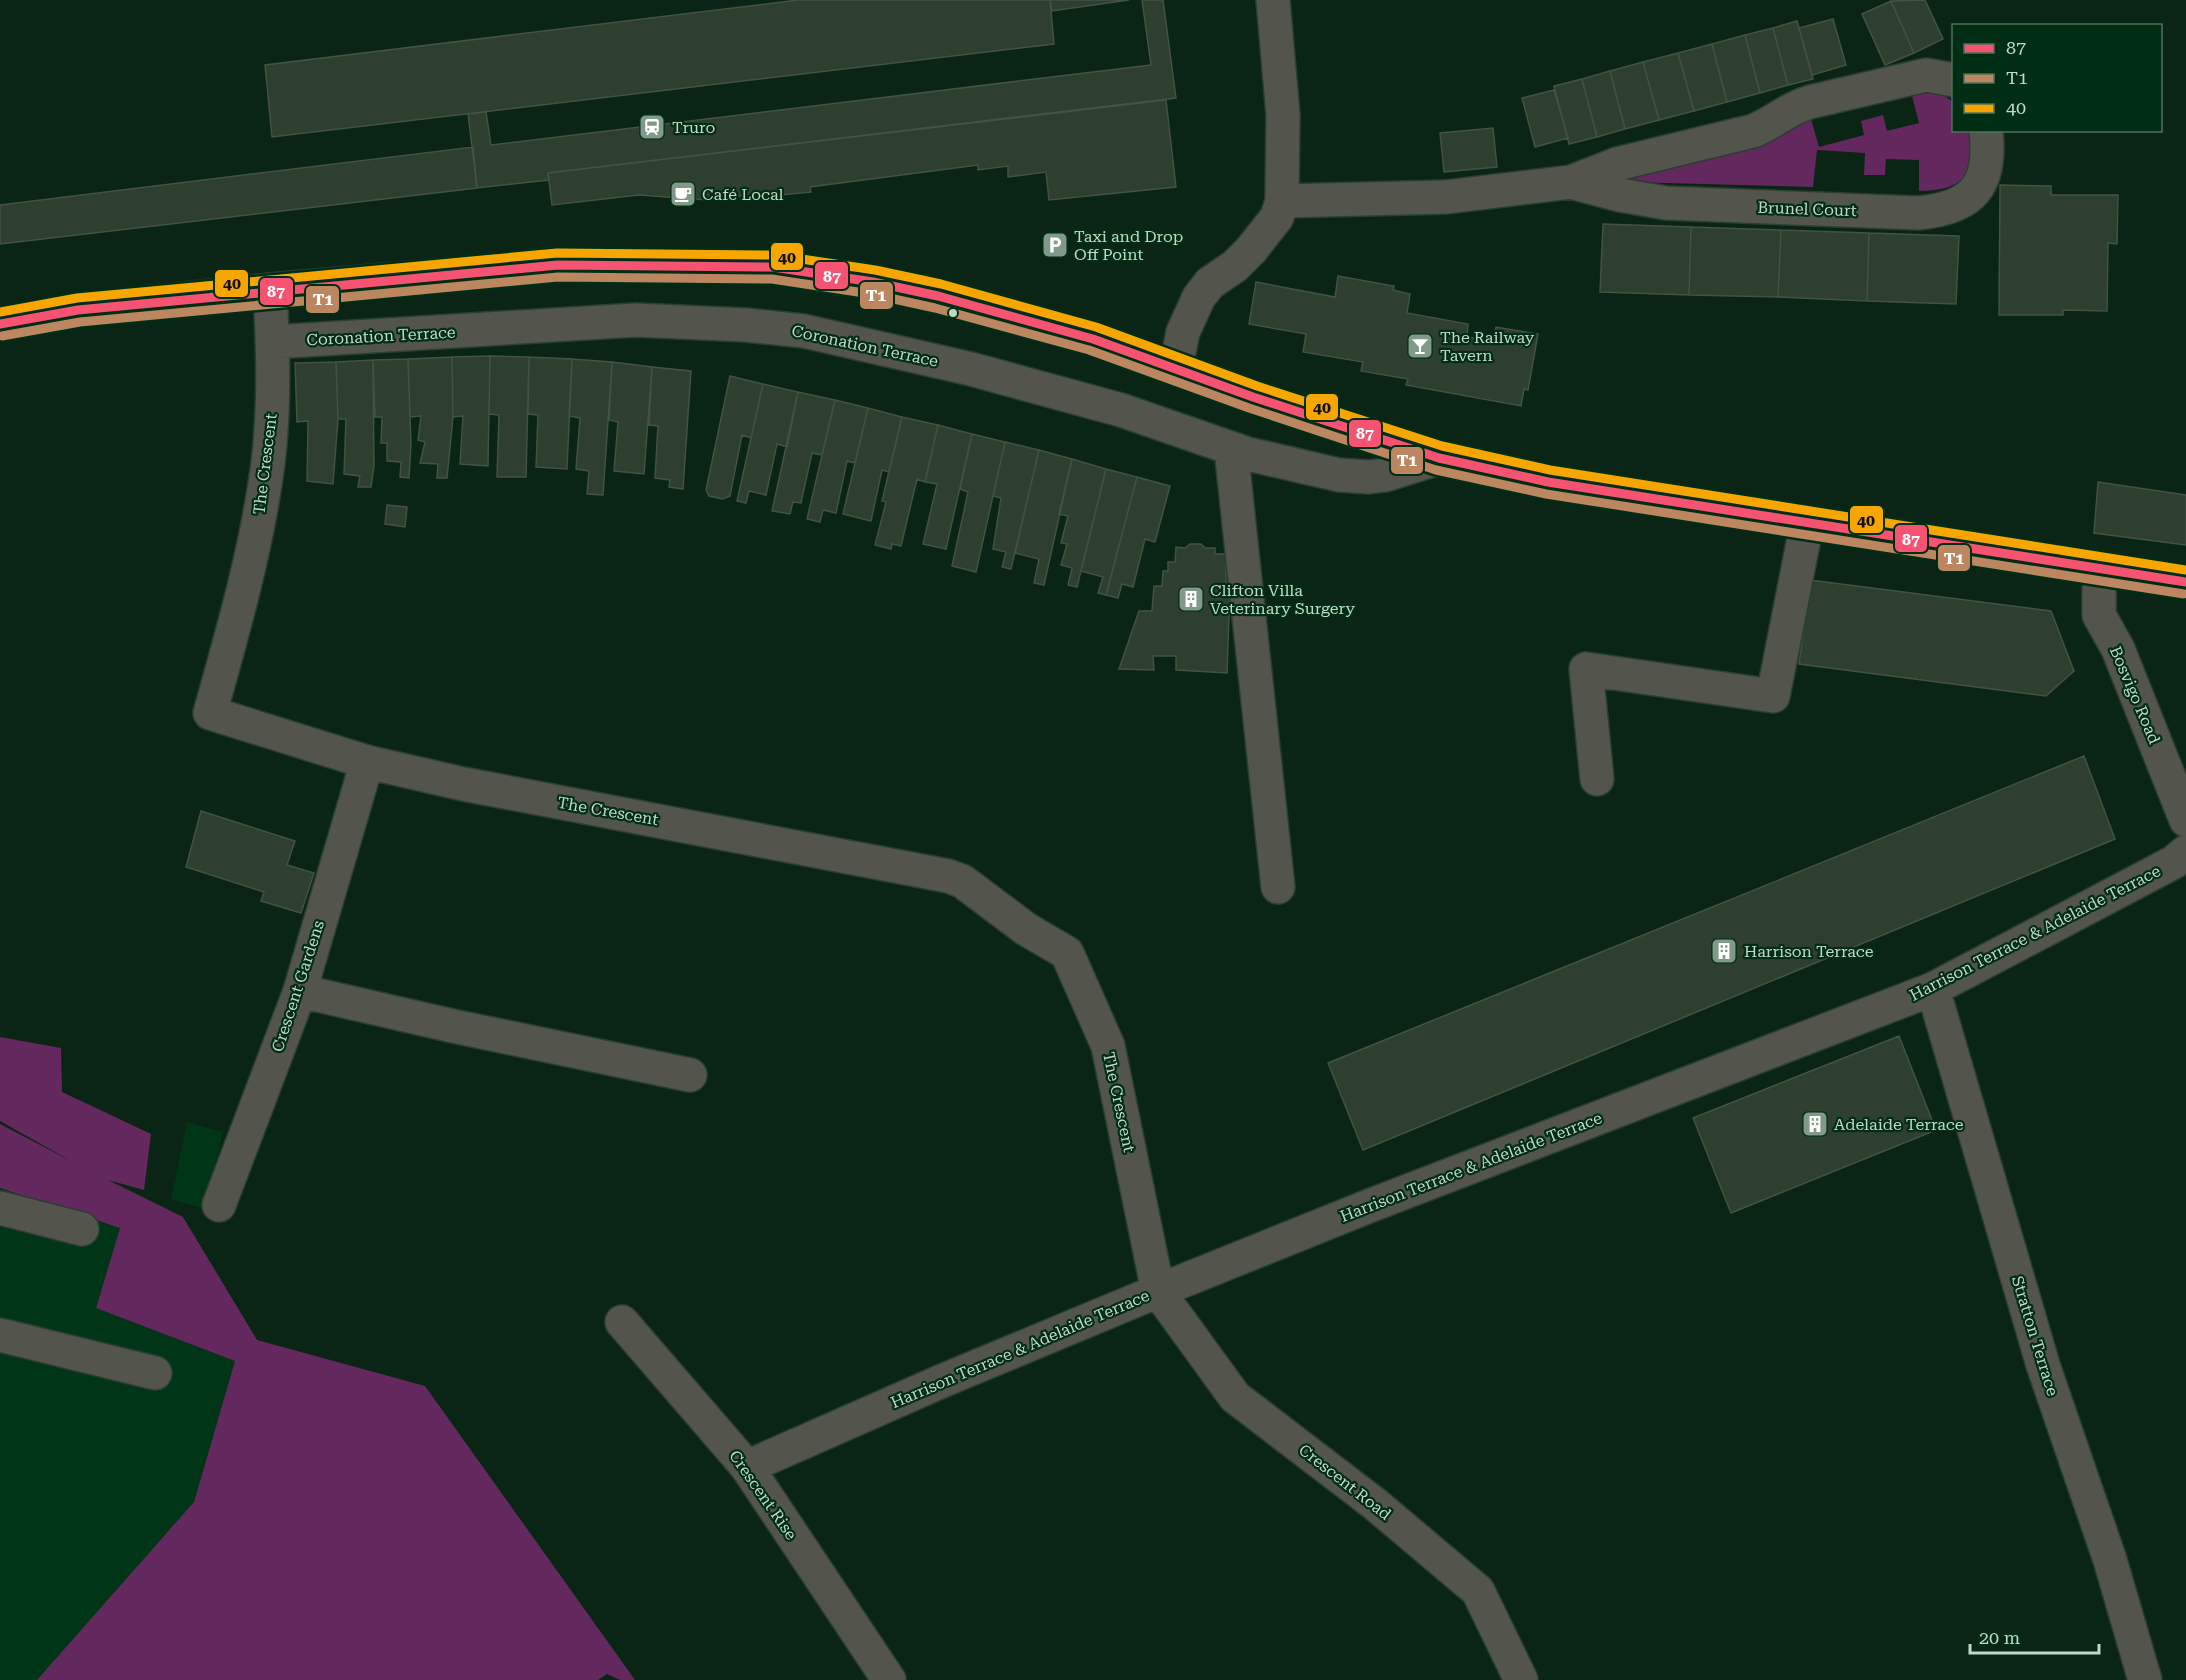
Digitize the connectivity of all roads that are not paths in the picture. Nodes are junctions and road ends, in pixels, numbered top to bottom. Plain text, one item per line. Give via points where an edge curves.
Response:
1 (1273, 0) edge
2 (1952, 80) edge
3 (1986, 132) edge
4 (1571, 182) junction
5 (1282, 201) junction
6 (270, 290) junction
7 (0, 324) edge
8 (272, 342) junction
9 (1176, 367) junction
10 (1231, 449) junction
11 (1439, 458) junction
12 (1807, 523) junction
13 (2103, 569) junction
14 (2186, 582) edge
15 (367, 762) junction
16 (1598, 778) dead end
17 (2186, 820) edge
18 (2186, 852) edge
19 (1278, 887) dead end
20 (1933, 989) junction
21 (300, 991) junction
22 (690, 1075) dead end
23 (219, 1205) dead end
24 (0, 1208) edge
25 (82, 1229) dead end
26 (1158, 1291) junction
27 (622, 1322) dead end
28 (0, 1335) edge
29 (155, 1373) dead end
30 (747, 1467) junction
31 (889, 1680) edge
32 (1521, 1680) edge
33 (2145, 1680) edge

1 - 5 street via 1283,115
2 - 4 street, Brunel Court via 1926,75 1810,102 1793,107 1753,131 1617,164
3 - 4 street, Brunel Court via 1987,158 1979,187 1958,206 1943,211 1666,203
4 - 5 street, Brunel Court via 1446,197
5 - 9 street via 1277,217 1251,250 1210,283 1199,297 1183,332
6 - 7 street via 78,310
6 - 8 street, The Crescent
6 - 9 street via 558,265 773,267 938,296 1093,339
8 - 10 street, Coronation Terrace via 636,320 746,324 804,331 1068,395
8 - 15 street, The Crescent via 273,401 265,484 210,713
9 - 11 street via 1253,397
10 - 11 street, Coronation Terrace via 1339,475 1369,477
10 - 19 street
11 - 12 street via 1548,482
12 - 13 street
12 - 16 street via 1773,696 1586,669
13 - 14 street
13 - 17 street, Bosvigo Road via 2098,596 2100,615 2118,649
15 - 21 street, Crescent Gardens
15 - 26 street, The Crescent via 962,881 1026,929 1067,953 1108,1046
18 - 20 street, Harrison Terrace & Adelaide Terrace via 2174,862
20 - 26 street, Harrison Terrace & Adelaide Terrace
20 - 33 street, Stratton Terrace via 2043,1365 2110,1560
21 - 22 street
21 - 23 street, Crescent Gardens
24 - 25 street
26 - 30 street, Harrison Terrace & Adelaide Terrace
26 - 32 street, Crescent Road via 1235,1397 1375,1504 1478,1591
27 - 30 street, Crescent Rise
28 - 29 street
30 - 31 street, Crescent Rise

